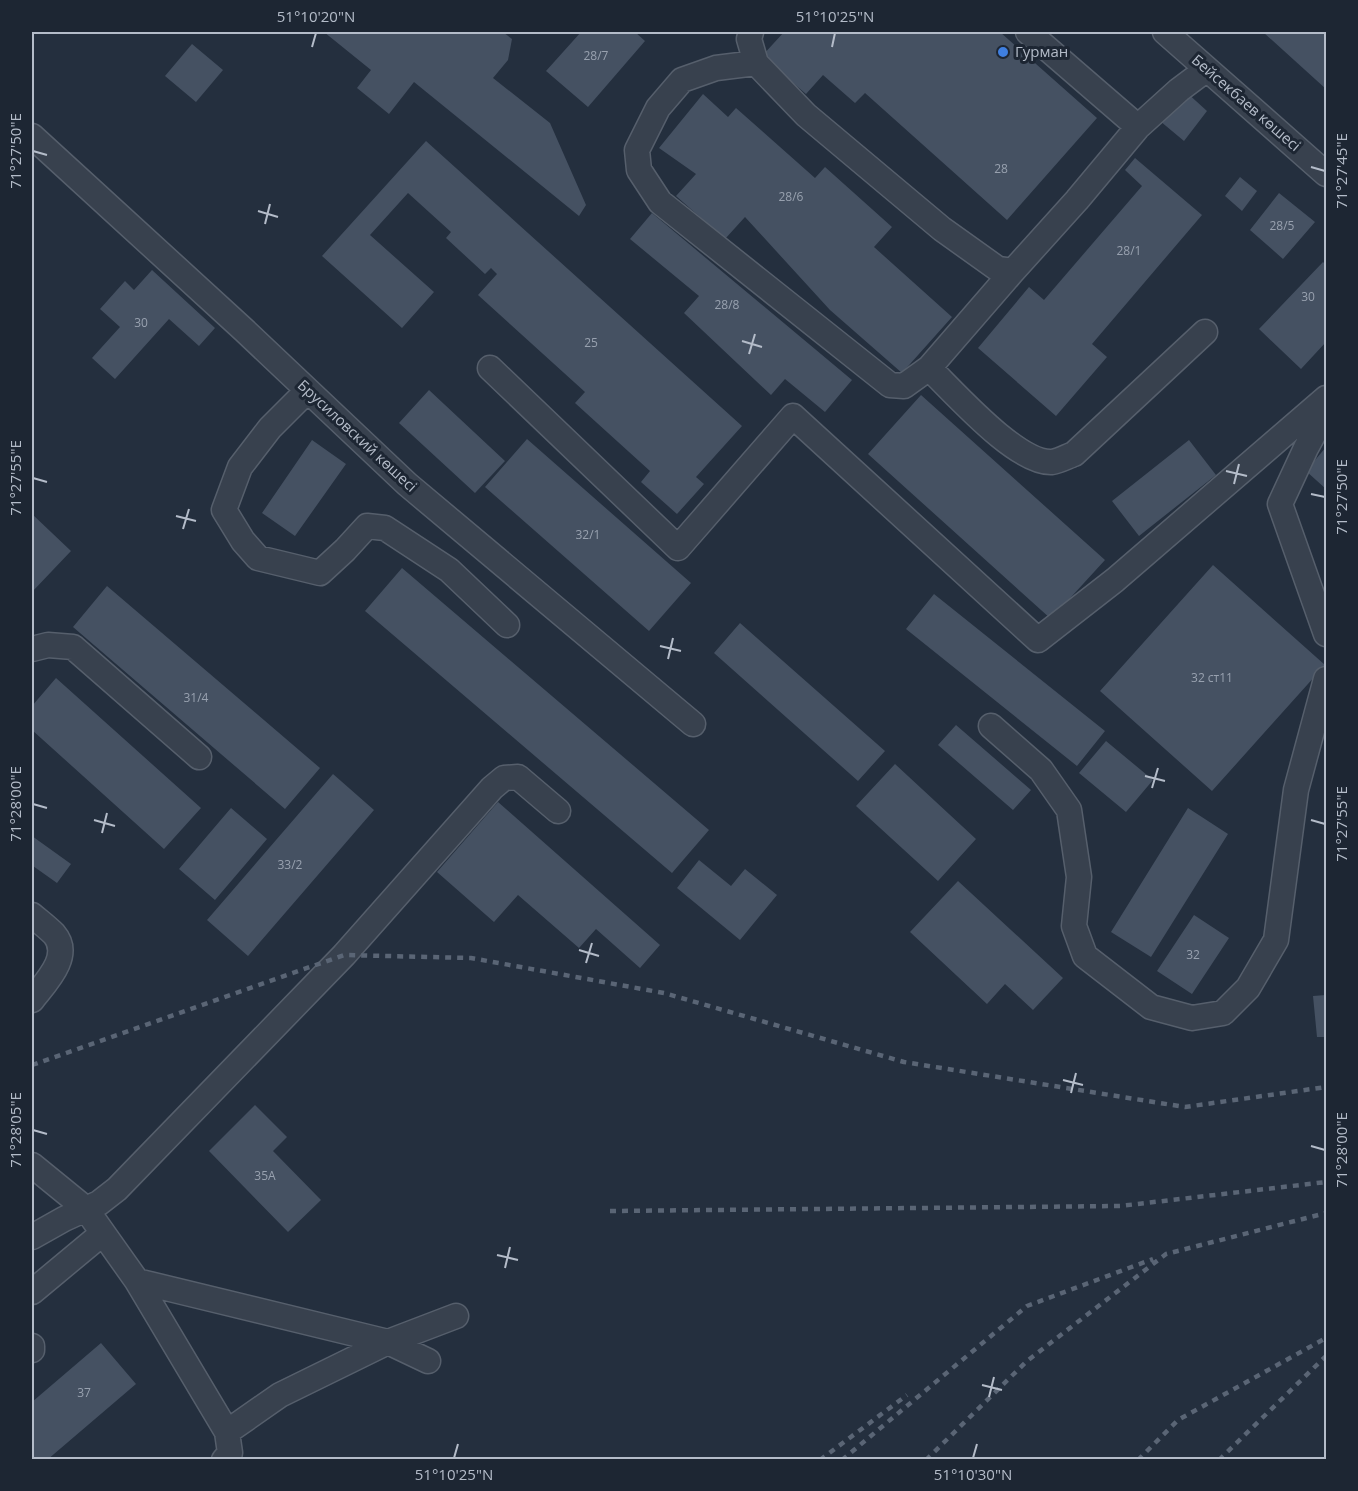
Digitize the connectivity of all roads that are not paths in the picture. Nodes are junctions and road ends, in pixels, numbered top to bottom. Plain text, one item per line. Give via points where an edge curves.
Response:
1 (751, 32) edge
2 (1028, 32) edge
3 (1165, 32) edge
4 (756, 63) junction
5 (1207, 69) junction
6 (1138, 127) junction
7 (32, 136) edge
8 (1326, 174) edge
9 (1013, 271) junction
10 (1204, 332) dead end
11 (489, 368) dead end
12 (929, 368) junction
13 (307, 391) junction
14 (1326, 398) edge
15 (1326, 411) edge
16 (507, 625) dead end
17 (1326, 634) edge
18 (32, 649) edge
19 (1326, 679) edge
20 (693, 724) dead end
21 (991, 726) dead end
22 (199, 757) dead end
23 (558, 811) dead end
24 (32, 915) edge
25 (32, 1000) edge
26 (32, 1165) edge
27 (86, 1209) junction
28 (103, 1233) junction
29 (32, 1237) edge
30 (137, 1281) junction
31 (32, 1292) edge
32 (456, 1316) dead end
33 (388, 1342) junction
34 (428, 1361) dead end
35 (231, 1451) edge

1 - 4 street via 749,39
2 - 6 street
3 - 5 street, Бейсекбаев көшесі
4 - 9 street via 806,115 942,229 998,269
4 - 12 street via 716,68 682,80 658,108 637,150 639,170 660,202 890,385 904,386
5 - 6 street
5 - 8 street, Бейсекбаев көшесі
6 - 9 street
7 - 13 street, Брусиловский көшесі
9 - 12 street
10 - 12 street via 1074,453 1054,462 1033,459 1011,446
11 - 14 street via 678,548 793,416 1038,640 1115,580
13 - 16 street via 240,467 224,510 243,541 258,558 320,573 367,526 385,528 448,570
13 - 20 street, Брусиловский көшесі via 407,484
15 - 17 street via 1280,504
18 - 22 street via 48,645 73,647
19 - 21 street via 1296,790 1276,940 1248,988 1223,1013 1192,1018 1151,1007 1085,956 1074,926 1079,877 1069,810 1041,770
23 - 27 street via 518,777 504,778 492,788 273,1030 117,1189
24 - 25 street via 55,935 61,950 54,973
26 - 27 street
27 - 28 street
27 - 29 street
28 - 30 street
28 - 31 street
30 - 33 street
30 - 35 street
32 - 33 street
33 - 34 street
33 - 35 street via 280,1395

